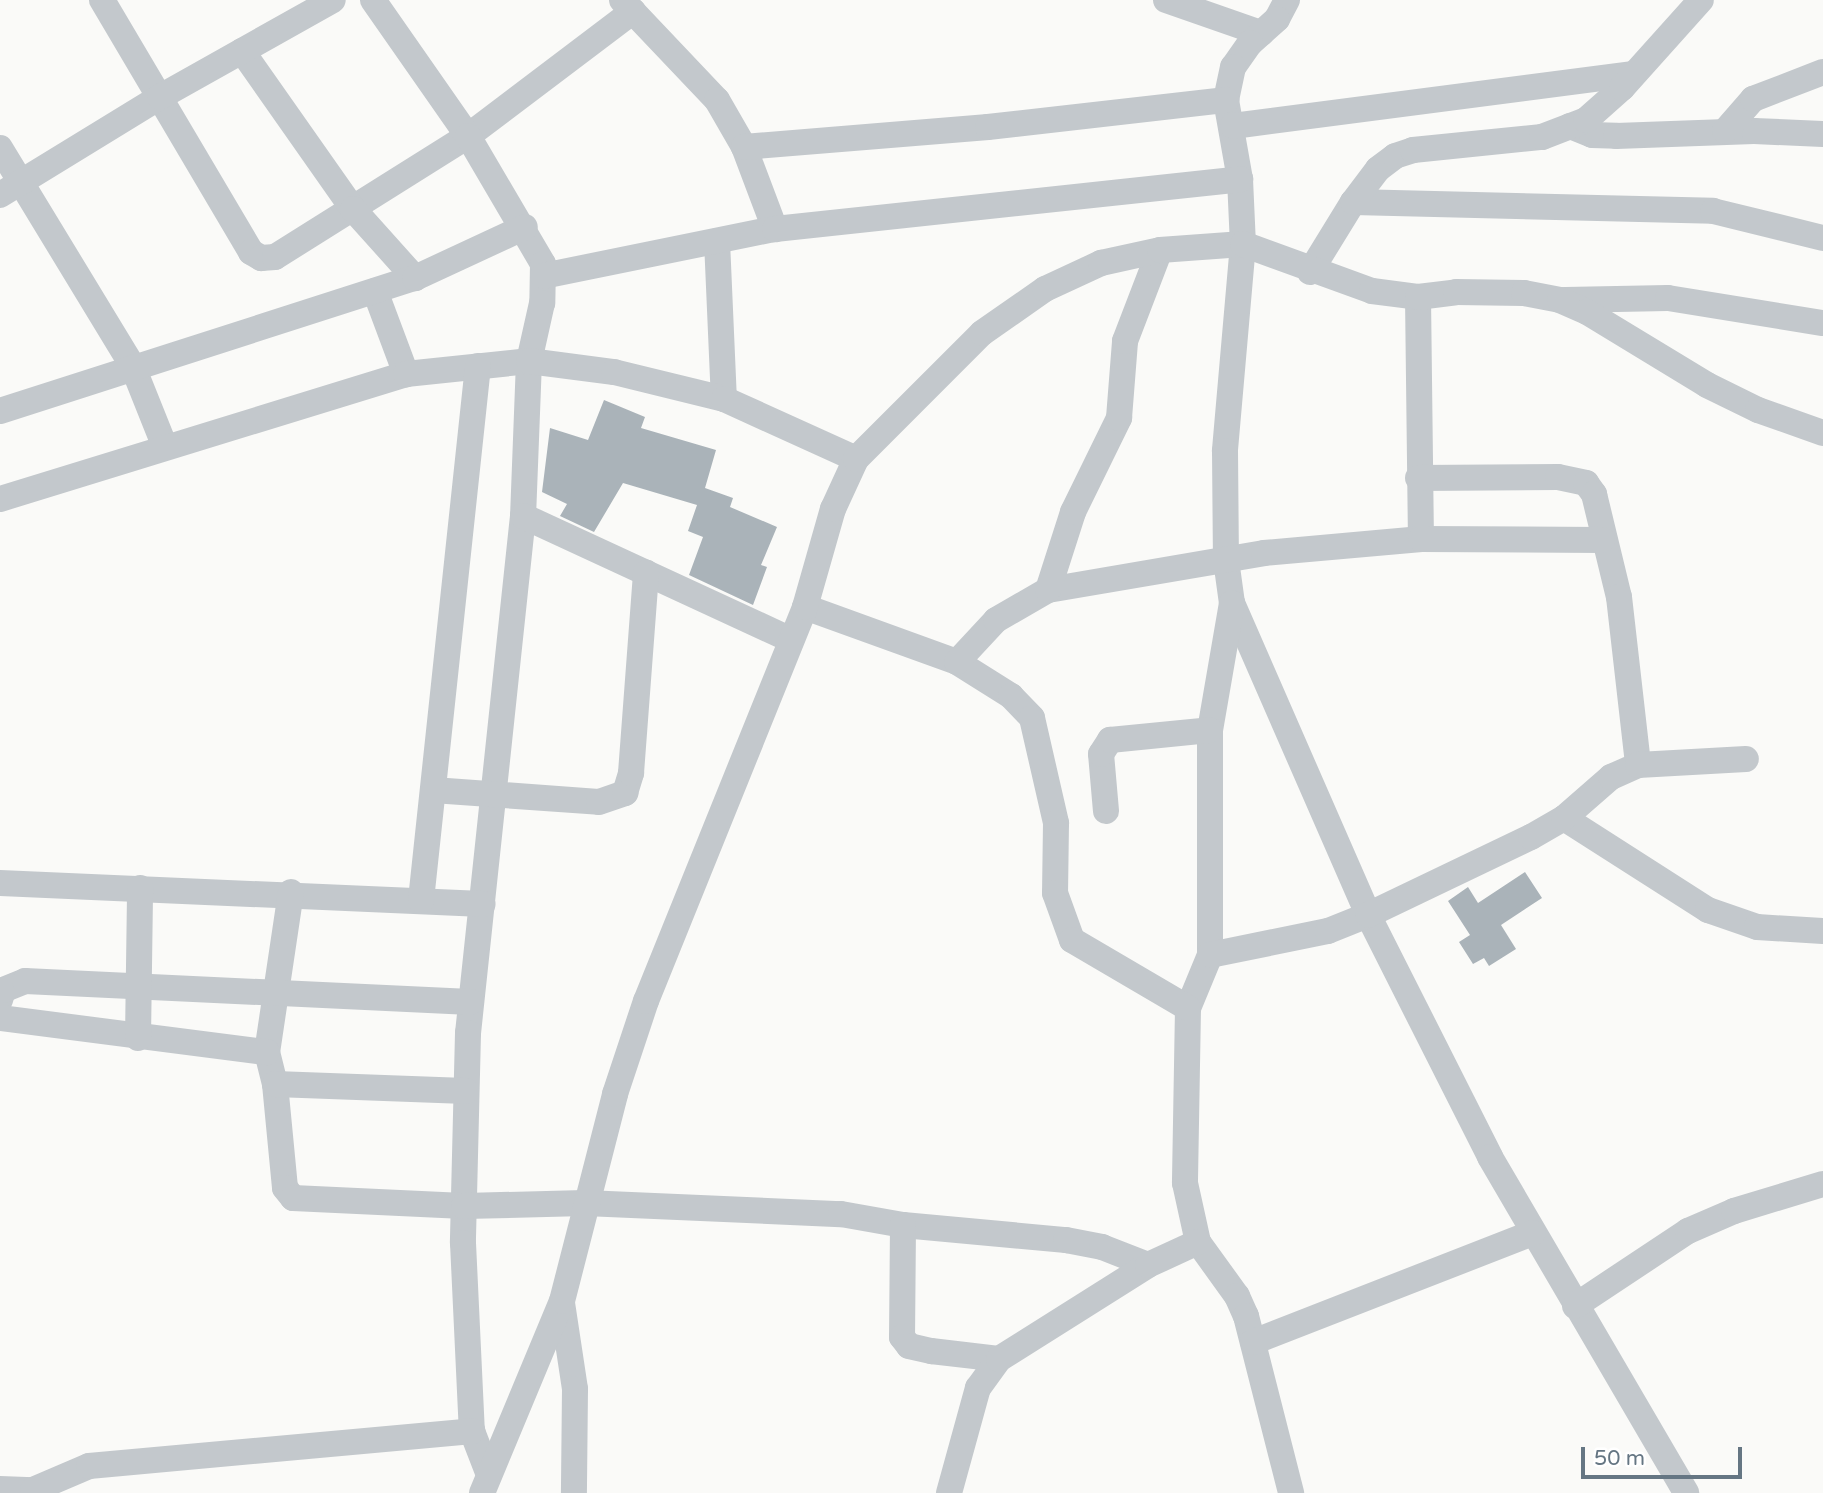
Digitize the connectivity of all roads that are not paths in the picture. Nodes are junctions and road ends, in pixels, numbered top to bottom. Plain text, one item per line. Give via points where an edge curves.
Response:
1 (102, 0) edge
2 (333, 0) edge
3 (373, 0) edge
4 (1166, 0) edge
5 (1287, 0) edge
6 (1701, 0) edge
7 (628, 6) edge
8 (1261, 33) junction
9 (242, 51) junction
10 (1823, 72) edge
11 (1634, 74) junction
12 (160, 97) junction
13 (1226, 100) junction
14 (1233, 126) junction
15 (1570, 126) junction
16 (1725, 131) junction
17 (1823, 134) edge
18 (468, 136) junction
19 (744, 146) junction
20 (0, 148) edge
21 (1240, 179) junction
22 (10, 189) edge
23 (1353, 202) junction
24 (353, 209) junction
25 (525, 227) junction
26 (775, 229) junction
27 (1823, 238) edge
28 (717, 240) junction
29 (1243, 244) junction
30 (1160, 250) junction
31 (1310, 272) junction
32 (543, 276) junction
33 (415, 278) junction
34 (375, 291) junction
35 (1418, 297) junction
36 (1560, 300) junction
37 (1823, 323) edge
38 (529, 361) junction
39 (478, 366) junction
40 (133, 367) junction
41 (406, 374) junction
42 (724, 399) junction
43 (0, 411) edge
44 (1823, 433) edge
45 (165, 447) junction
46 (856, 459) junction
47 (1418, 478) junction
48 (0, 499) edge
49 (523, 516) junction
50 (1421, 539) junction
51 (1602, 540) junction
52 (1226, 560) junction
53 (646, 573) junction
54 (1048, 590) junction
55 (1232, 603) junction
56 (805, 607) junction
57 (791, 640) junction
58 (957, 662) junction
59 (1210, 730) junction
60 (1746, 759) dead end
61 (1638, 765) junction
62 (433, 790) junction
63 (495, 794) junction
64 (1106, 811) dead end
65 (1564, 818) junction
66 (0, 883) edge
67 (139, 887) junction
68 (291, 892) junction
69 (422, 900) junction
70 (483, 904) junction
71 (1368, 915) junction
72 (1823, 931) edge
73 (1210, 954) junction
74 (140, 986) junction
75 (277, 993) junction
76 (0, 1000) edge
77 (471, 1002) junction
78 (1188, 1008) junction
79 (0, 1018) edge
80 (138, 1038) junction
81 (267, 1052) junction
82 (275, 1084) junction
83 (466, 1091) junction
84 (1823, 1184) edge
85 (585, 1203) junction
86 (464, 1206) junction
87 (903, 1225) junction
88 (1533, 1233) junction
89 (1198, 1242) junction
90 (1148, 1265) junction
91 (562, 1301) junction
92 (1575, 1306) junction
93 (1254, 1342) junction
94 (999, 1359) junction
95 (472, 1432) junction
96 (485, 1484) edge
97 (0, 1489) edge
98 (575, 1493) edge
99 (949, 1493) edge
100 (1291, 1493) edge
101 (1686, 1493) edge

1 - 12 street
2 - 9 street
3 - 18 street
4 - 8 street
5 - 8 street via 1277,19
6 - 11 street
7 - 18 street
7 - 19 street via 717,100
8 - 13 street via 1233,66
9 - 12 street
9 - 24 street
10 - 16 street via 1753,99
11 - 14 street
11 - 15 street via 1586,120
12 - 22 street
12 - 24 street via 251,252 261,258 275,257
13 - 14 street
13 - 19 street via 988,127
14 - 21 street
15 - 16 street via 1592,135 1616,136
15 - 23 street via 1542,137 1413,150 1395,156 1378,169
16 - 17 street
18 - 24 street
18 - 25 street
19 - 26 street
20 - 22 street
21 - 26 street
21 - 29 street
22 - 40 street
23 - 27 street via 1713,211
23 - 31 street
24 - 33 street
25 - 32 street via 543,264
25 - 33 street
26 - 28 street
28 - 32 street
28 - 42 street
29 - 30 street
29 - 31 street
29 - 52 street via 1225,452
30 - 46 street via 1101,263 1018,305 982,333
30 - 54 street via 1125,341 1119,418 1073,512
31 - 35 street via 1372,291
32 - 38 street
33 - 34 street
34 - 40 street
34 - 41 street
35 - 36 street via 1469,292
35 - 47 street
36 - 37 street via 1668,298
36 - 44 street via 1707,385 1758,410
38 - 39 street
38 - 42 street via 614,372
38 - 49 street
39 - 41 street
39 - 62 street
40 - 43 street
40 - 45 street
41 - 45 street
42 - 46 street
45 - 48 street
46 - 56 street via 833,509
47 - 50 street
47 - 51 street via 1574,478 1586,483 1594,494
49 - 53 street
49 - 63 street
50 - 51 street
50 - 52 street
51 - 61 street via 1619,597
52 - 54 street
52 - 55 street
53 - 57 street
53 - 63 street via 631,773 625,793 600,802
54 - 58 street via 996,620
55 - 59 street
55 - 71 street
56 - 57 street
56 - 58 street
57 - 85 street via 646,1001
58 - 78 street via 1011,696 1032,718 1056,823 1055,893 1072,940
59 - 64 street via 1111,740 1101,754
59 - 73 street
60 - 61 street
61 - 65 street via 1611,777
62 - 63 street
62 - 69 street
63 - 70 street
65 - 71 street
65 - 72 street via 1708,910 1757,928
66 - 67 street
67 - 68 street
67 - 74 street
68 - 69 street
68 - 75 street
69 - 70 street
70 - 77 street
71 - 73 street via 1328,931
71 - 88 street
73 - 78 street
74 - 75 street
74 - 76 street via 25,981 3,990
74 - 80 street
75 - 77 street
75 - 81 street
77 - 83 street
78 - 89 street via 1185,1183
79 - 80 street
80 - 81 street
81 - 82 street
82 - 83 street
82 - 86 street via 285,1188 293,1198
83 - 86 street
84 - 92 street via 1734,1211 1688,1231
85 - 86 street
85 - 87 street via 841,1214
85 - 91 street
86 - 95 street
87 - 90 street via 1066,1240 1102,1247
87 - 94 street via 902,1337 909,1346 931,1351
88 - 92 street
88 - 93 street
89 - 90 street
89 - 93 street via 1237,1296
90 - 94 street
91 - 96 street
91 - 98 street via 575,1388
92 - 101 street
93 - 100 street
94 - 99 street via 978,1388
95 - 96 street
95 - 97 street via 89,1465 33,1490

